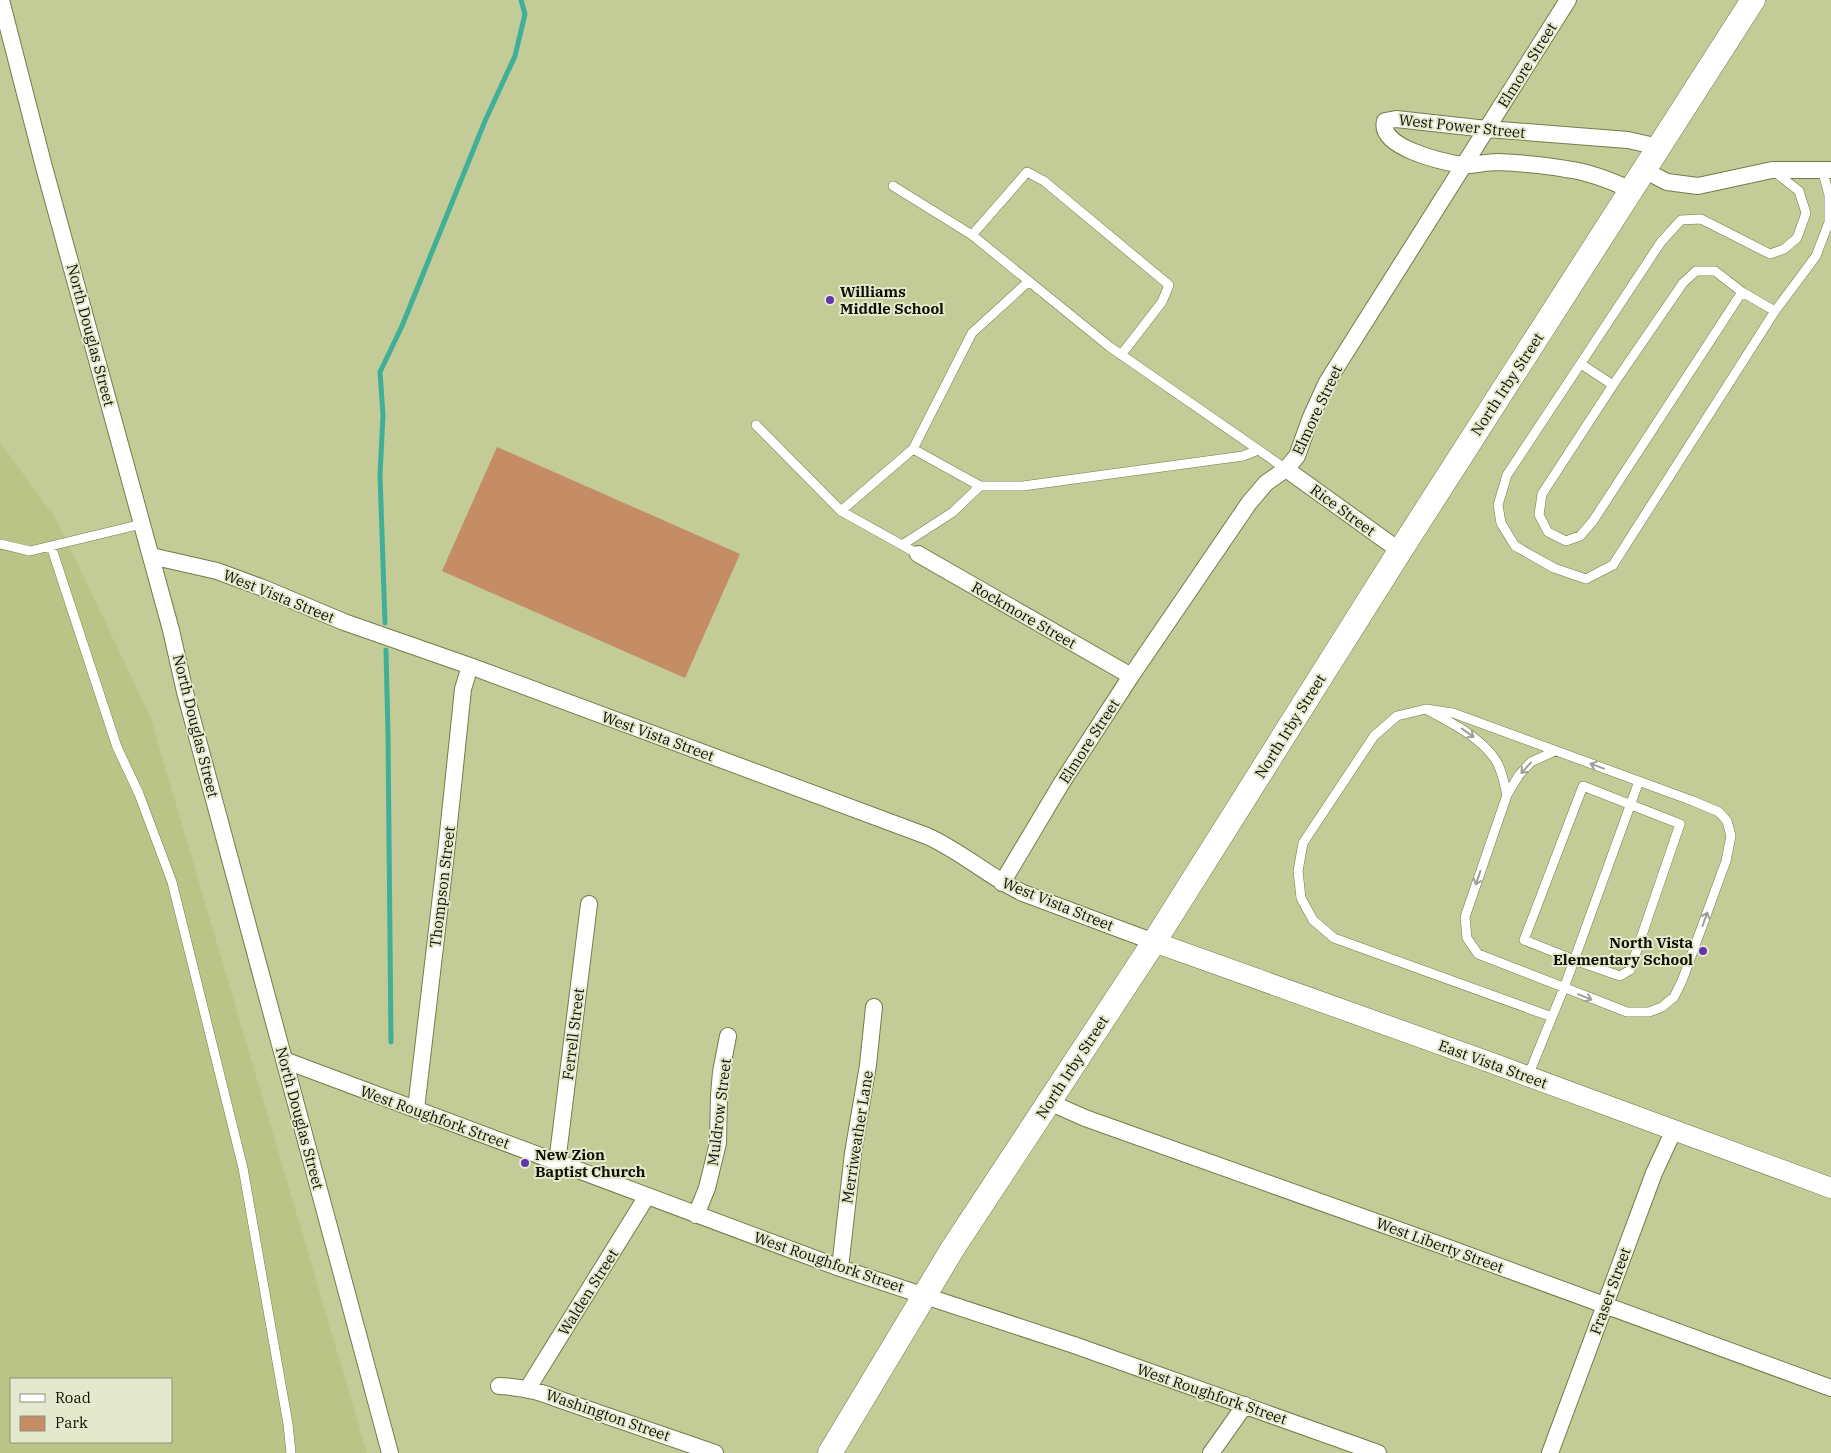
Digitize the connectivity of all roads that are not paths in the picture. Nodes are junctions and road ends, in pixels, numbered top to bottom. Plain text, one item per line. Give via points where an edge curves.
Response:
1 (1, 0) edge
2 (1568, 0) edge
3 (1753, 0) edge
4 (1487, 129) junction
5 (1659, 147) junction
6 (1464, 165) junction
7 (1826, 169) edge
8 (1644, 170) junction
9 (1772, 170) junction
10 (893, 186) dead end
11 (1631, 190) junction
12 (972, 235) junction
13 (1029, 281) junction
14 (1742, 292) junction
15 (1775, 311) junction
16 (1121, 355) junction
17 (1581, 364) junction
18 (1613, 385) junction
19 (756, 425) dead end
20 (913, 449) junction
21 (1258, 450) junction
22 (1286, 469) junction
23 (980, 486) junction
24 (841, 511) junction
25 (142, 524) junction
26 (0, 544) edge
27 (902, 545) junction
28 (51, 546) junction
29 (1400, 551) junction
30 (918, 554) joint
31 (151, 556) junction
32 (470, 666) junction
33 (1131, 676) junction
34 (1426, 710) junction
35 (1555, 750) junction
36 (1639, 781) junction
37 (1507, 795) junction
38 (1631, 804) junction
39 (1002, 883) junction
40 (589, 904) dead end
41 (1154, 942) junction
42 (1574, 960) junction
43 (1564, 988) junction
44 (874, 1007) dead end
45 (1552, 1017) junction
46 (728, 1036) dead end
47 (284, 1060) junction
48 (1528, 1077) junction
49 (1049, 1102) junction
50 (416, 1109) junction
51 (1674, 1130) junction
52 (557, 1163) junction
53 (1831, 1188) edge
54 (647, 1196) junction
55 (696, 1215) junction
56 (840, 1268) junction
57 (924, 1295) junction
58 (1604, 1305) junction
59 (499, 1386) dead end
60 (528, 1388) junction
61 (1831, 1388) edge
62 (1245, 1405) junction
63 (291, 1453) edge
64 (390, 1453) edge
65 (715, 1453) edge
66 (830, 1453) edge
67 (1211, 1453) edge
68 (1378, 1453) edge
69 (1550, 1453) edge

1 - 25 street, North Douglas Street
2 - 4 street, Elmore Street
3 - 5 main road, North Irby Street
4 - 5 street, West Power Street via 1628,140
4 - 6 street, Elmore Street
4 - 6 street, West Power Street via 1396,118 1385,121 1386,131 1396,143 1408,150
5 - 8 main road, North Irby Street
6 - 11 street, West Power Street via 1495,162 1566,169 1610,180
6 - 22 street, Elmore Street via 1327,382 1297,456
7 - 9 street
7 - 15 lane via 1829,222 1816,256
8 - 9 street via 1667,182 1698,186
8 - 11 main road, North Irby Street
9 - 17 lane via 1799,191 1806,213 1797,238 1784,249 1770,254 1701,219 1681,220 1661,242
10 - 12 lane
11 - 29 main road, North Irby Street
12 - 13 lane
12 - 16 lane via 1027,172 1044,181 1170,286 1162,302
13 - 16 lane
13 - 20 lane via 972,333
14 - 15 lane
14 - 18 lane via 1715,271 1696,270 1683,283
14 - 18 lane via 1593,521 1580,536 1566,541 1548,532 1539,515 1542,494
15 - 17 lane via 1613,565 1586,579 1554,568 1515,546 1501,523 1498,505 1507,475
16 - 21 lane
17 - 18 lane
19 - 24 lane
20 - 23 lane
20 - 24 lane
21 - 22 lane
21 - 23 lane via 1243,456 1024,486
22 - 29 street, Rice Street
22 - 33 street, Elmore Street via 1258,492
23 - 27 lane via 953,512
24 - 27 lane
25 - 28 lane
25 - 31 street, North Douglas Street
26 - 28 lane via 30,551
27 - 30 lane
28 - 63 lane via 118,747 172,882 243,1168
29 - 41 main road, North Irby Street
30 - 33 street, Rockmore Street
31 - 32 street, West Vista Street via 217,571 344,622
31 - 47 street, North Douglas Street
32 - 39 street, West Vista Street via 927,836 961,854
32 - 50 street, Thompson Street via 463,689
33 - 39 street, Elmore Street
34 - 35 lane via 1453,713
34 -> 37 lane via 1460,727 1483,746 1495,759
34 - 45 lane via 1397,716 1374,736 1314,826 1303,843 1298,870 1301,898 1313,920 1334,938
36 -> 35 lane
35 -> 37 lane via 1531,762
36 - 38 lane
43 -> 36 lane via 1627,1012 1649,1012 1674,997 1726,862 1731,836 1727,821 1719,812
37 -> 43 lane via 1465,917 1467,938 1478,954
38 - 42 lane
38 - 42 lane via 1680,824 1630,970 1620,976
38 - 42 lane via 1583,786 1524,940
39 - 41 street, West Vista Street
40 - 52 street, Ferrell Street
41 - 48 street, East Vista Street
41 - 49 main road, North Irby Street
42 - 43 lane
43 - 45 lane
44 - 56 street, Merriweather Lane via 868,1065 852,1153
45 - 48 lane
46 - 55 street, Muldrow Street via 719,1095 718,1143 707,1188
47 - 50 street, West Roughfork Street
47 - 64 street, North Douglas Street
48 - 51 street, East Vista Street
49 - 57 main road, North Irby Street
49 - 58 street, West Liberty Street
50 - 52 street, West Roughfork Street
51 - 53 street, East Vista Street
51 - 58 street, Fraser Street via 1654,1172
52 - 54 street, West Roughfork Street
54 - 55 street, West Roughfork Street
54 - 60 street, Walden Street
55 - 56 street, West Roughfork Street
56 - 57 street, West Roughfork Street
57 - 62 street, West Roughfork Street
57 - 66 main road, North Irby Street
58 - 61 street, West Liberty Street
58 - 69 street, Fraser Street
59 - 60 street, Washington Street
60 - 65 street, Washington Street
62 - 67 street
62 - 68 street, West Roughfork Street

